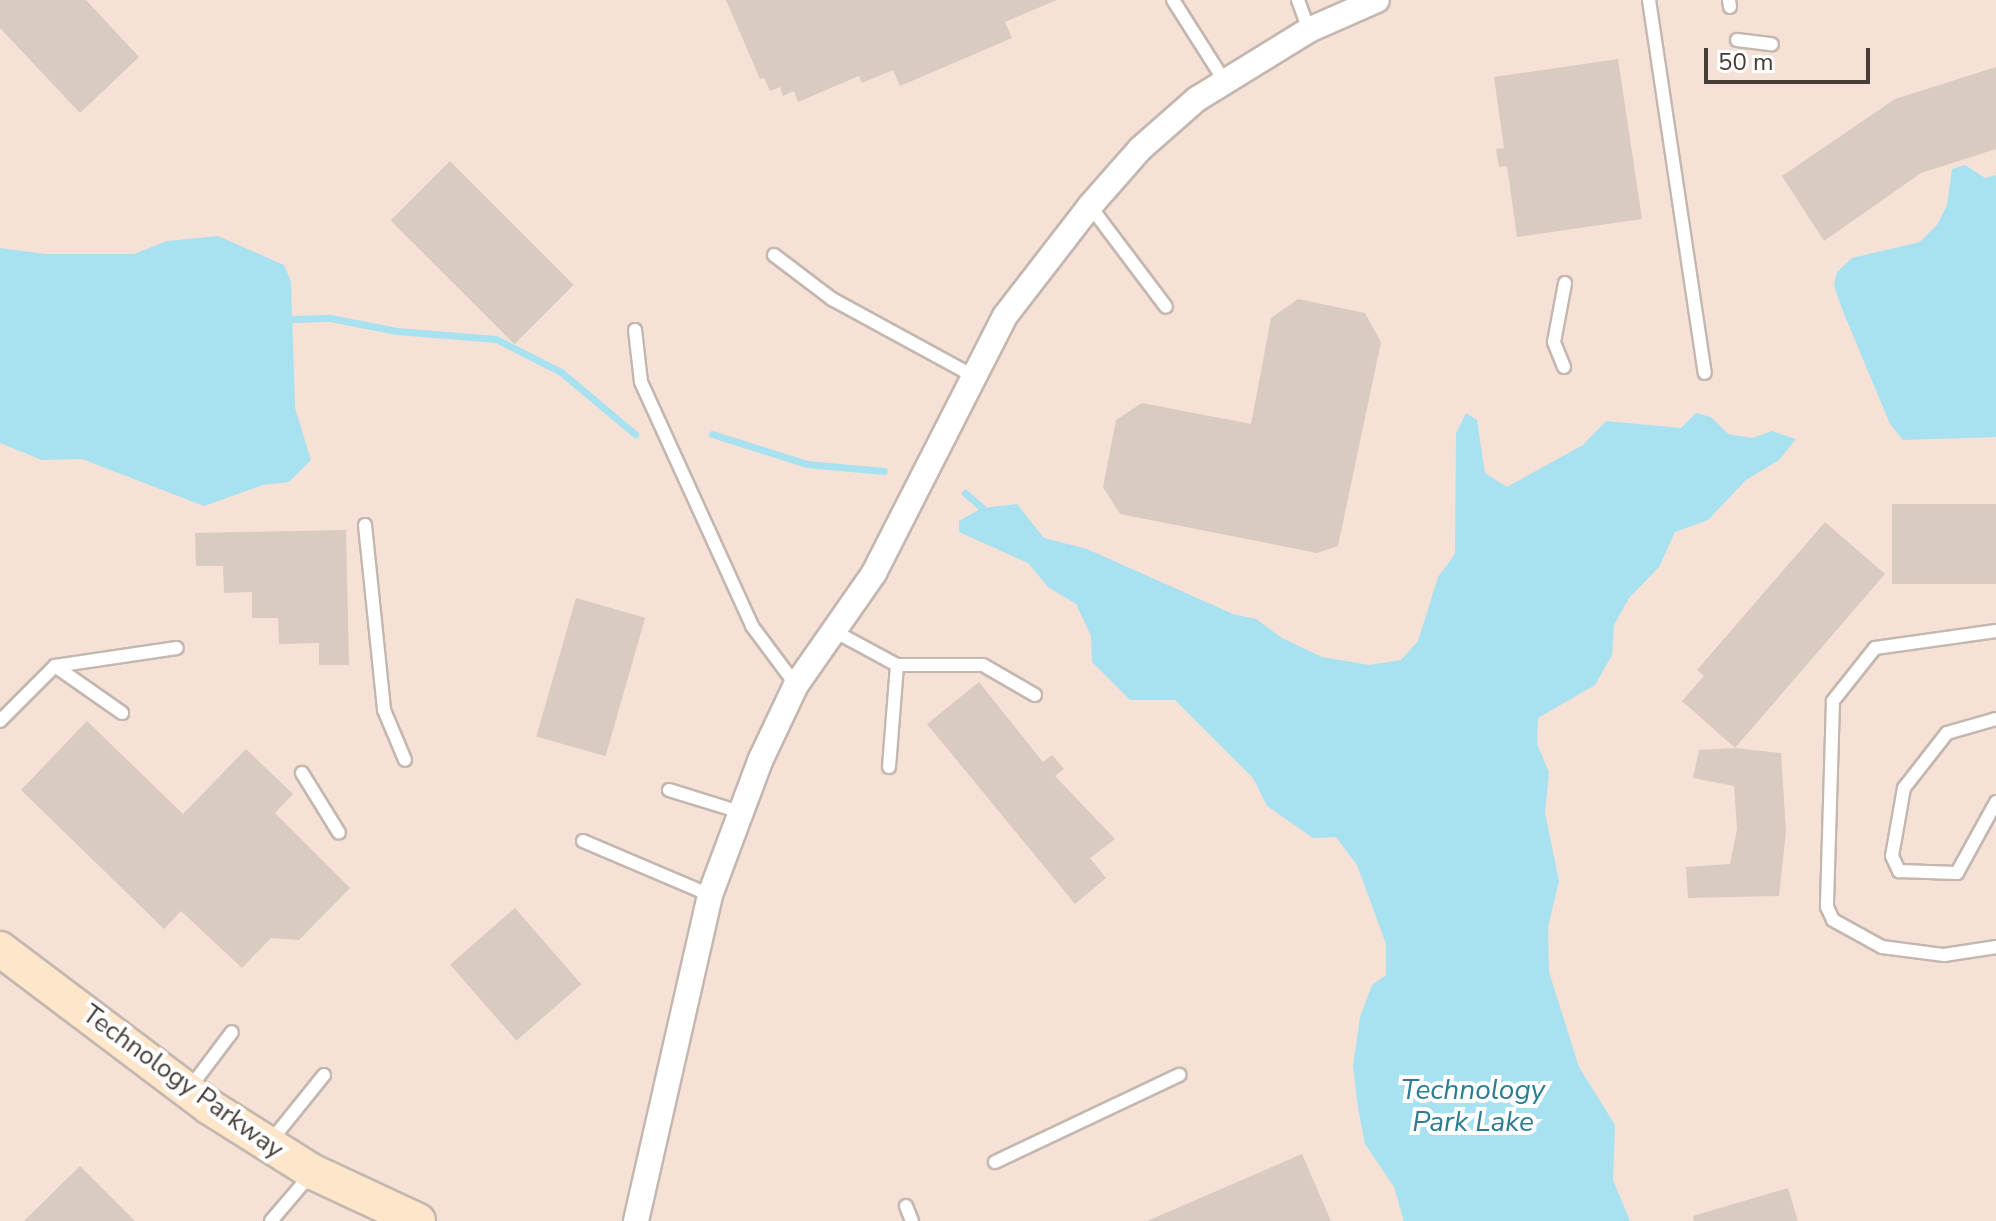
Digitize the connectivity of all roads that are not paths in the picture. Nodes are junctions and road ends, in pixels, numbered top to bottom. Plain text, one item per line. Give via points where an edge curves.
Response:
1 (1173, 0) edge
2 (1298, 0) edge
3 (1377, 0) edge
4 (1649, 0) edge
5 (1309, 30) junction
6 (1737, 40) dead end
7 (1772, 44) dead end
8 (1225, 82) junction
9 (1090, 206) junction
10 (774, 255) dead end
11 (1565, 283) dead end
12 (1166, 307) dead end
13 (635, 330) dead end
14 (1564, 367) dead end
15 (1705, 373) dead end
16 (977, 378) junction
17 (365, 525) dead end
18 (834, 631) junction
19 (1996, 631) edge
20 (177, 648) dead end
21 (897, 665) junction
22 (55, 666) junction
23 (796, 685) junction
24 (1035, 695) dead end
25 (122, 713) dead end
26 (1996, 719) edge
27 (0, 721) edge
28 (405, 760) dead end
29 (889, 767) dead end
30 (302, 773) dead end
31 (669, 790) dead end
32 (1996, 802) edge
33 (740, 812) junction
34 (339, 833) dead end
35 (583, 841) dead end
36 (710, 895) junction
37 (1996, 947) edge
38 (0, 949) edge
39 (232, 1032) dead end
40 (324, 1075) dead end
41 (1179, 1075) dead end
42 (187, 1091) junction
43 (268, 1145) junction
44 (995, 1162) dead end
45 (313, 1172) junction
46 (906, 1206) dead end
47 (271, 1221) edge
48 (418, 1221) edge
49 (636, 1221) edge
50 (912, 1221) edge

1 - 8 lane
2 - 5 lane
3 - 5 street
4 - 15 lane
5 - 8 street
6 - 7 lane
8 - 9 street via 1140,149
9 - 12 lane
9 - 16 street via 1005,316
10 - 16 lane via 832,299
11 - 14 lane via 1554,342
13 - 23 lane via 641,382 732,583 752,626
16 - 18 street via 874,573
17 - 28 lane via 384,710
18 - 21 lane
18 - 23 street
19 - 37 lane via 1875,648 1833,701 1827,907 1833,920 1882,947 1944,955
20 - 22 lane
21 - 24 lane via 983,665
21 - 29 lane
22 - 25 lane
22 - 27 lane
23 - 33 street
26 - 32 lane via 1947,733 1904,788 1892,856 1899,871 1957,873
30 - 34 lane
31 - 33 lane
33 - 36 street
35 - 36 lane
36 - 49 street
38 - 42 street, Technology Parkway
39 - 42 lane
40 - 43 lane
41 - 44 lane
42 - 43 street, Technology Parkway
43 - 45 street, Technology Parkway
45 - 47 lane
45 - 48 street, Technology Parkway
46 - 50 lane

